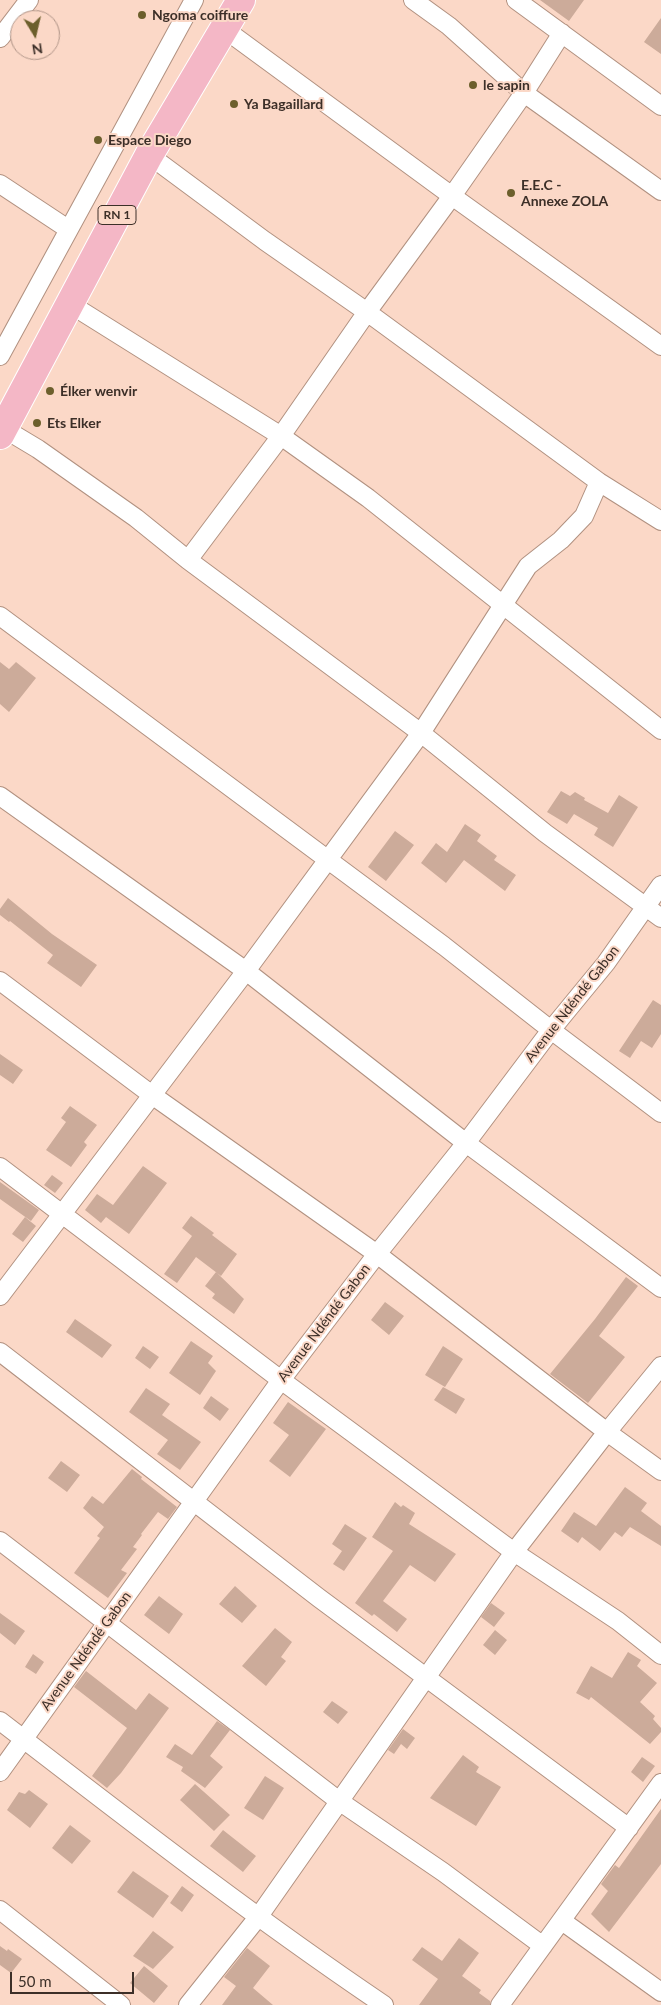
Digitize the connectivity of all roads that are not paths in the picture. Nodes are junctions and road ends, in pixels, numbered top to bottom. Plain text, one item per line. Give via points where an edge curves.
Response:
1 (29, 0) edge
2 (194, 0) edge
3 (241, 0) edge
4 (413, 0) edge
5 (519, 1) edge
6 (223, 28) junction
7 (562, 34) junction
8 (0, 38) edge
9 (524, 93) junction
10 (661, 106) edge
11 (149, 155) junction
12 (0, 184) edge
13 (661, 191) edge
14 (452, 196) junction
15 (68, 229) junction
16 (70, 304) junction
17 (367, 312) junction
18 (661, 346) edge
19 (0, 356) edge
20 (2, 431) edge
21 (281, 436) junction
22 (599, 482) junction
23 (661, 521) edge
24 (188, 560) junction
25 (504, 605) junction
26 (0, 616) edge
27 (661, 730) edge
28 (421, 733) junction
29 (0, 796) edge
30 (328, 860) junction
31 (661, 884) edge
32 (645, 907) junction
33 (661, 918) edge
34 (246, 971) junction
35 (0, 981) edge
36 (551, 1030) junction
37 (152, 1095) junction
38 (661, 1113) edge
39 (466, 1143) junction
40 (0, 1167) edge
41 (63, 1215) junction
42 (377, 1254) junction
43 (661, 1288) edge
44 (0, 1296) edge
45 (0, 1352) edge
46 (661, 1366) edge
47 (281, 1380) junction
48 (607, 1432) junction
49 (661, 1471) edge
50 (194, 1501) junction
51 (0, 1541) edge
52 (514, 1552) junction
53 (107, 1623) junction
54 (661, 1655) edge
55 (426, 1678) junction
56 (0, 1721) edge
57 (23, 1739) junction
58 (0, 1772) edge
59 (659, 1789) edge
60 (339, 1801) junction
61 (629, 1828) junction
62 (0, 1910) edge
63 (259, 1916) junction
64 (562, 1921) junction
65 (543, 1946) junction
66 (661, 1992) edge
67 (121, 2005) edge
68 (188, 2005) edge
69 (384, 2005) edge
70 (500, 2005) edge

1 - 8 street
2 - 15 street
3 - 6 highway, RN 1
4 - 9 street via 449,26
5 - 7 street
6 - 11 highway, RN 1
6 - 14 street
7 - 9 street
7 - 10 street
9 - 13 street
9 - 14 street
11 - 16 highway, RN 1
11 - 17 street via 264,241
12 - 15 street
14 - 17 street
14 - 18 street
15 - 19 street
16 - 20 highway, RN 1
16 - 21 street
17 - 21 street
17 - 22 street
20 - 24 street via 38,449 136,518
21 - 24 street
21 - 25 street via 368,498
22 - 23 street
22 - 25 street via 584,516 561,540 528,566
24 - 28 street
25 - 27 street
25 - 28 street
26 - 30 street
28 - 30 street
28 - 32 street via 545,833
29 - 34 street
30 - 34 street
30 - 36 street
31 - 32 street, Avenue Ndéndé Gabon
32 - 33 street
32 - 36 street, Avenue Ndéndé Gabon via 606,963
34 - 37 street
34 - 39 street
35 - 37 street
36 - 38 street
36 - 39 street, Avenue Ndéndé Gabon
37 - 41 street
37 - 42 street
39 - 42 street, Avenue Ndéndé Gabon
39 - 43 street
40 - 41 street
41 - 44 street
41 - 47 street
42 - 47 street, Avenue Ndéndé Gabon
42 - 48 street
45 - 50 street
46 - 48 street
47 - 50 street, Avenue Ndéndé Gabon
47 - 52 street
48 - 49 street
48 - 52 street
50 - 53 street, Avenue Ndéndé Gabon
50 - 55 street
51 - 53 street
52 - 54 street via 618,1621
52 - 55 street
53 - 57 street, Avenue Ndéndé Gabon
53 - 60 street
55 - 60 street
55 - 61 street
56 - 57 street
57 - 58 street, Avenue Ndéndé Gabon
57 - 63 street
59 - 61 street
60 - 63 street
60 - 65 street
61 - 64 street
62 - 67 street
63 - 68 street
63 - 69 street
64 - 65 street
64 - 66 street
65 - 70 street

